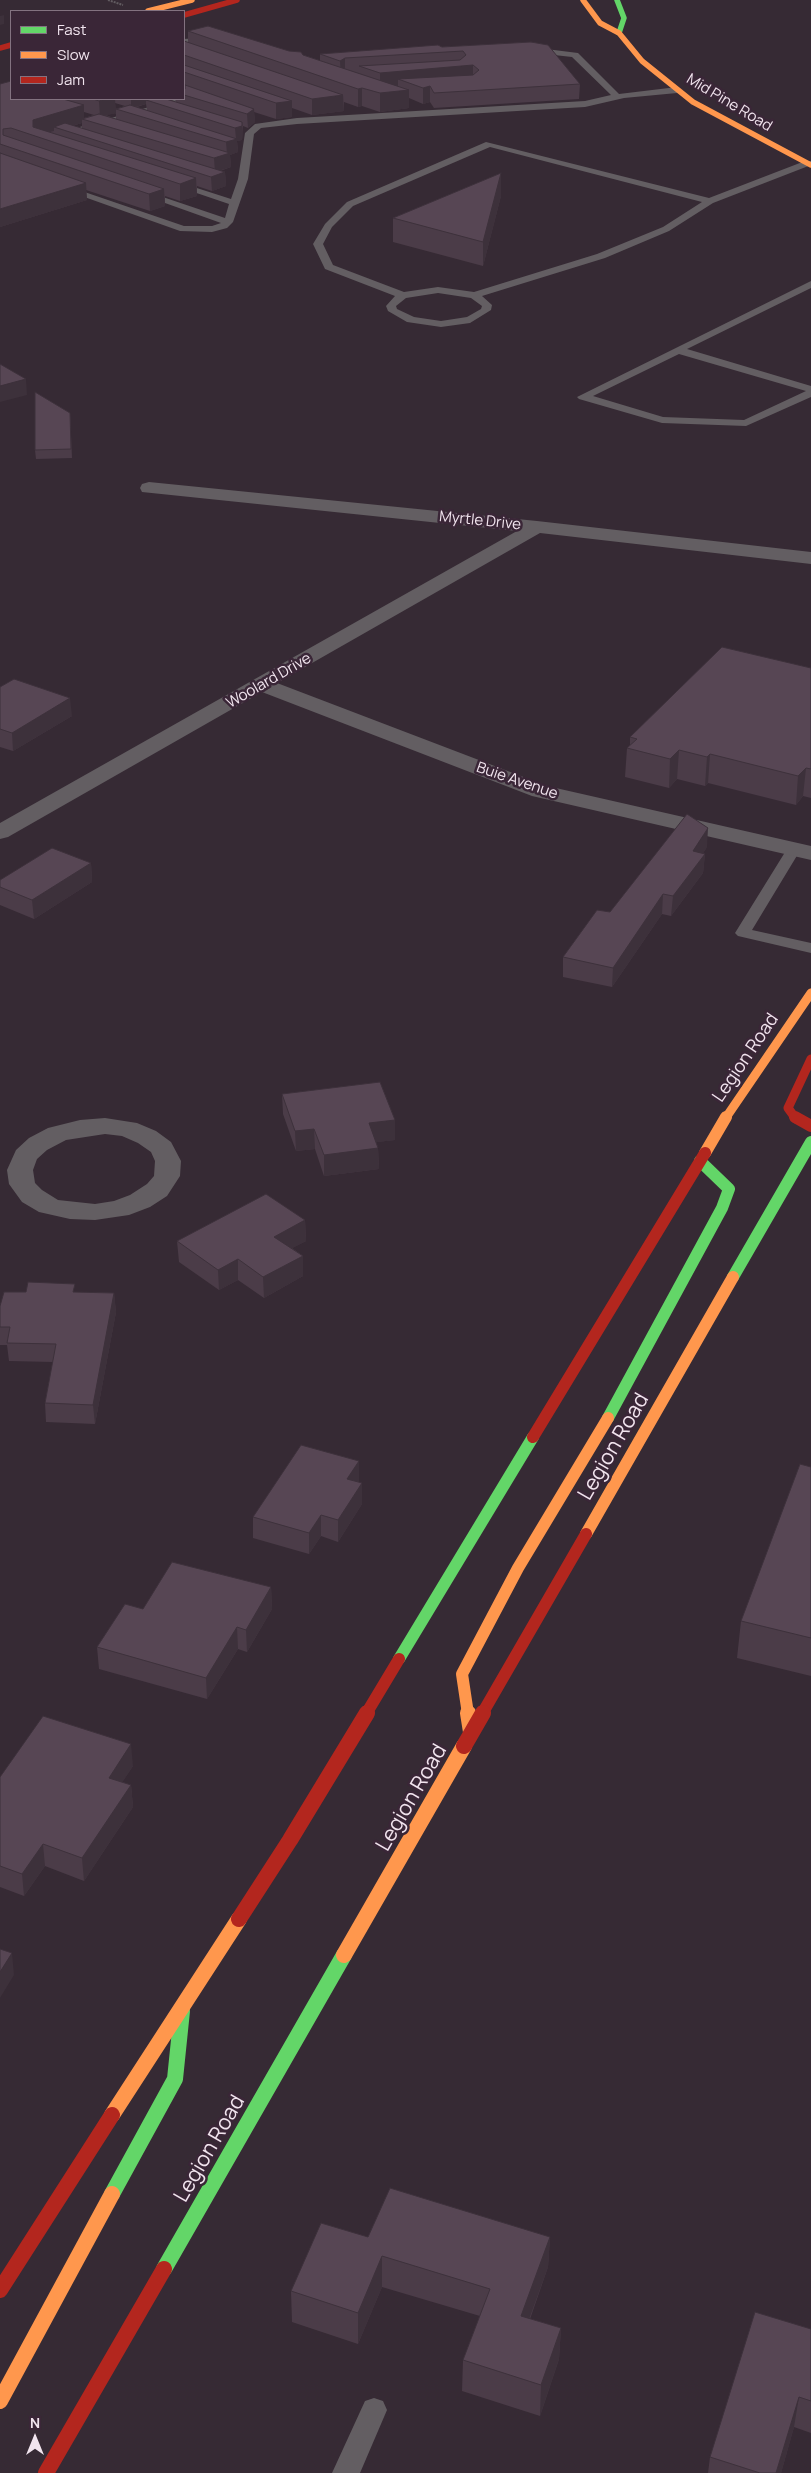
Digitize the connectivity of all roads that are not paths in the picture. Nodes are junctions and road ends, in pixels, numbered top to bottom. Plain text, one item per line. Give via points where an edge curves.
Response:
1 (192, 0) edge
2 (237, 0) edge
3 (583, 0) edge
4 (617, 0) edge
5 (152, 10) edge
6 (185, 15) edge
7 (619, 33) junction
8 (185, 41) edge
9 (218, 41) edge
10 (522, 50) edge
11 (677, 90) junction
12 (617, 97) junction
13 (484, 98) edge
14 (173, 100) edge
15 (145, 101) edge
16 (410, 103) edge
17 (159, 105) junction
18 (350, 107) edge
19 (113, 108) dead end
20 (494, 109) junction
21 (177, 111) edge
22 (288, 111) edge
23 (131, 113) junction
24 (438, 113) junction
25 (81, 116) edge
26 (377, 116) junction
27 (254, 117) edge
28 (149, 119) edge
29 (316, 120) junction
30 (100, 122) junction
31 (273, 123) junction
32 (118, 128) edge
33 (67, 132) junction
34 (48, 137) edge
35 (85, 138) edge
36 (810, 164) edge
37 (170, 182) edge
38 (56, 185) edge
39 (128, 188) edge
40 (710, 201) junction
41 (235, 203) junction
42 (228, 222) junction
43 (811, 284) edge
44 (403, 295) junction
45 (474, 295) junction
46 (678, 350) junction
47 (811, 391) edge
48 (149, 488) dead end
49 (537, 527) junction
50 (811, 558) edge
51 (262, 685) junction
52 (0, 832) edge
53 (802, 851) edge
54 (811, 948) edge
55 (811, 993) edge
56 (811, 1059) edge
57 (811, 1126) edge
58 (811, 1142) edge
59 (12, 1159) edge
60 (700, 1161) junction
61 (471, 1732) junction
62 (182, 2007) junction
63 (0, 2290) edge
64 (0, 2401) edge
65 (374, 2410) dead end
66 (46, 2473) edge
67 (346, 2473) edge

1 - 5 main road
2 - 6 main road
3 - 7 main road, Mid Pine Road via 600,23
4 - 7 main road via 624,18
7 - 11 main road, Mid Pine Road via 642,61
8 - 9 lane via 205,38
10 - 12 lane via 575,55
11 - 12 lane
11 - 36 main road, Mid Pine Road via 731,124
12 - 20 lane via 585,104
13 - 20 lane
14 - 17 lane
15 - 17 lane
16 - 24 lane
17 - 21 lane
17 - 23 lane
18 - 26 lane
19 - 23 lane
20 - 24 lane
22 - 29 lane
23 - 28 lane
23 - 30 lane
24 - 26 lane
25 - 30 lane
26 - 29 lane
27 - 31 lane
29 - 31 lane
30 - 32 lane
30 - 33 lane
31 - 41 lane via 245,131
33 - 34 lane
33 - 35 lane
36 - 40 lane
37 - 41 lane
38 - 42 lane via 182,229 212,229
39 - 42 lane
40 - 44 lane via 488,144 350,204 328,226 318,244 329,268
40 - 45 lane via 666,229 601,256
41 - 42 lane
43 - 46 lane
44 - 45 lane via 438,290
44 - 45 lane via 391,306 393,311 411,320 440,324 480,316 487,305
46 - 47 lane
46 - 47 lane via 583,397 662,420 746,423
48 - 49 street, Myrtle Drive
49 - 50 street, Myrtle Drive
49 - 51 street, Woolard Drive
51 - 52 street, Woolard Drive
51 - 53 street, Buie Avenue via 540,791
53 - 54 lane via 743,933
55 - 60 main road, Legion Road
56 - 57 main road via 788,1108 796,1118
58 - 61 main road, Legion Road
59 - 59 street via 20,1170 22,1184 32,1196 49,1206 95,1212 119,1209 157,1190 167,1176 168,1161 162,1148 148,1137 128,1129 104,1126 57,1134
60 - 61 main road via 729,1188 722,1208 607,1419 518,1568 462,1674
60 - 62 main road, Legion Road via 290,1840
61 - 66 main road, Legion Road
62 - 63 main road, Legion Road
62 - 64 main road via 175,2079
65 - 67 lane

